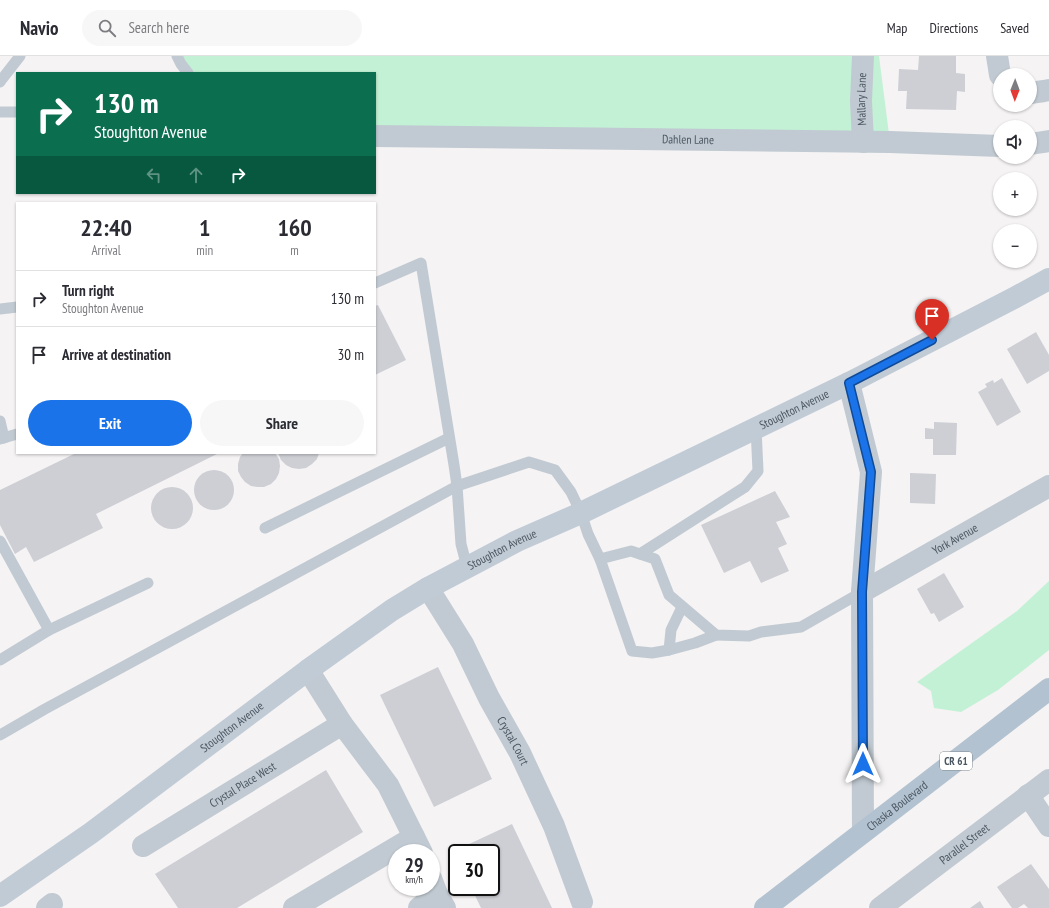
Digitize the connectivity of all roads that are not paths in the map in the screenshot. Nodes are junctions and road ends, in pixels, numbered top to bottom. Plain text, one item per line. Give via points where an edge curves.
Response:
1 (20, 56) edge
2 (177, 56) edge
3 (863, 56) edge
4 (996, 56) edge
5 (999, 68) edge
6 (187, 72) edge
7 (0, 82) edge
8 (1049, 90) edge
9 (1037, 92) edge
10 (0, 112) edge
11 (16, 112) edge
12 (376, 136) edge
13 (1049, 141) edge
14 (863, 142) junction
15 (1037, 143) edge
16 (993, 146) edge
17 (1049, 279) edge
18 (376, 283) edge
19 (16, 307) edge
20 (0, 309) edge
21 (849, 383) junction
22 (0, 422) edge
23 (756, 428) junction
24 (16, 434) edge
25 (449, 438) junction
26 (2, 439) edge
27 (457, 486) junction
28 (1049, 486) edge
29 (580, 513) junction
30 (265, 528) dead end
31 (0, 541) edge
32 (640, 554) junction
33 (600, 559) junction
34 (467, 567) junction
35 (148, 583) dead end
36 (428, 588) junction
37 (862, 592) junction
38 (682, 607) junction
39 (49, 630) junction
40 (716, 635) junction
41 (669, 650) junction
42 (0, 660) edge
43 (308, 670) junction
44 (1049, 690) edge
45 (342, 724) junction
46 (0, 735) edge
47 (1049, 780) edge
48 (1028, 795) junction
49 (1049, 826) edge
50 (863, 832) junction
51 (418, 844) edge
52 (143, 846) dead end
53 (388, 860) edge
54 (0, 896) edge
55 (434, 896) edge
56 (582, 902) dead end
57 (294, 908) edge
58 (419, 908) edge
59 (765, 908) edge
60 (880, 908) edge

1 - 7 lane
2 - 6 lane
3 - 14 street, Mallary Lane
4 - 5 street
8 - 9 street
10 - 11 lane
12 - 14 street, Dahlen Lane
13 - 15 street
14 - 16 street, Dahlen Lane
17 - 21 street, Stoughton Avenue
18 - 25 lane via 421,263
19 - 20 lane
21 - 23 street, Stoughton Avenue
21 - 37 street via 871,472
22 - 26 lane
23 - 29 street, Stoughton Avenue
23 - 32 lane via 758,471 745,487
24 - 26 lane
25 - 27 lane
25 - 30 lane
27 - 29 lane via 529,462 555,470 572,492
27 - 34 lane via 461,544
27 - 46 lane
28 - 37 street, York Avenue
29 - 33 lane
29 - 34 street, Stoughton Avenue
31 - 39 lane
32 - 33 lane via 631,551
32 - 38 lane via 655,559 669,595
33 - 41 lane via 632,651
34 - 36 street, Stoughton Avenue
35 - 39 lane
36 - 43 street, Stoughton Avenue via 392,610
36 - 56 street, Crystal Court via 462,644 520,753 554,826
37 - 40 lane via 801,627 749,636
37 - 50 street
38 - 40 lane
38 - 41 lane via 671,630
39 - 42 lane
40 - 41 lane
43 - 45 street
43 - 54 street, Stoughton Avenue via 91,833
44 - 50 main road, Chaska Boulevard / CR 61
45 - 51 street via 388,785
45 - 52 street, Crystal Place West
47 - 48 street, Parallel Street
48 - 49 street
48 - 60 street, Parallel Street
50 - 59 main road, Chaska Boulevard / CR 61
53 - 57 street
55 - 58 street

